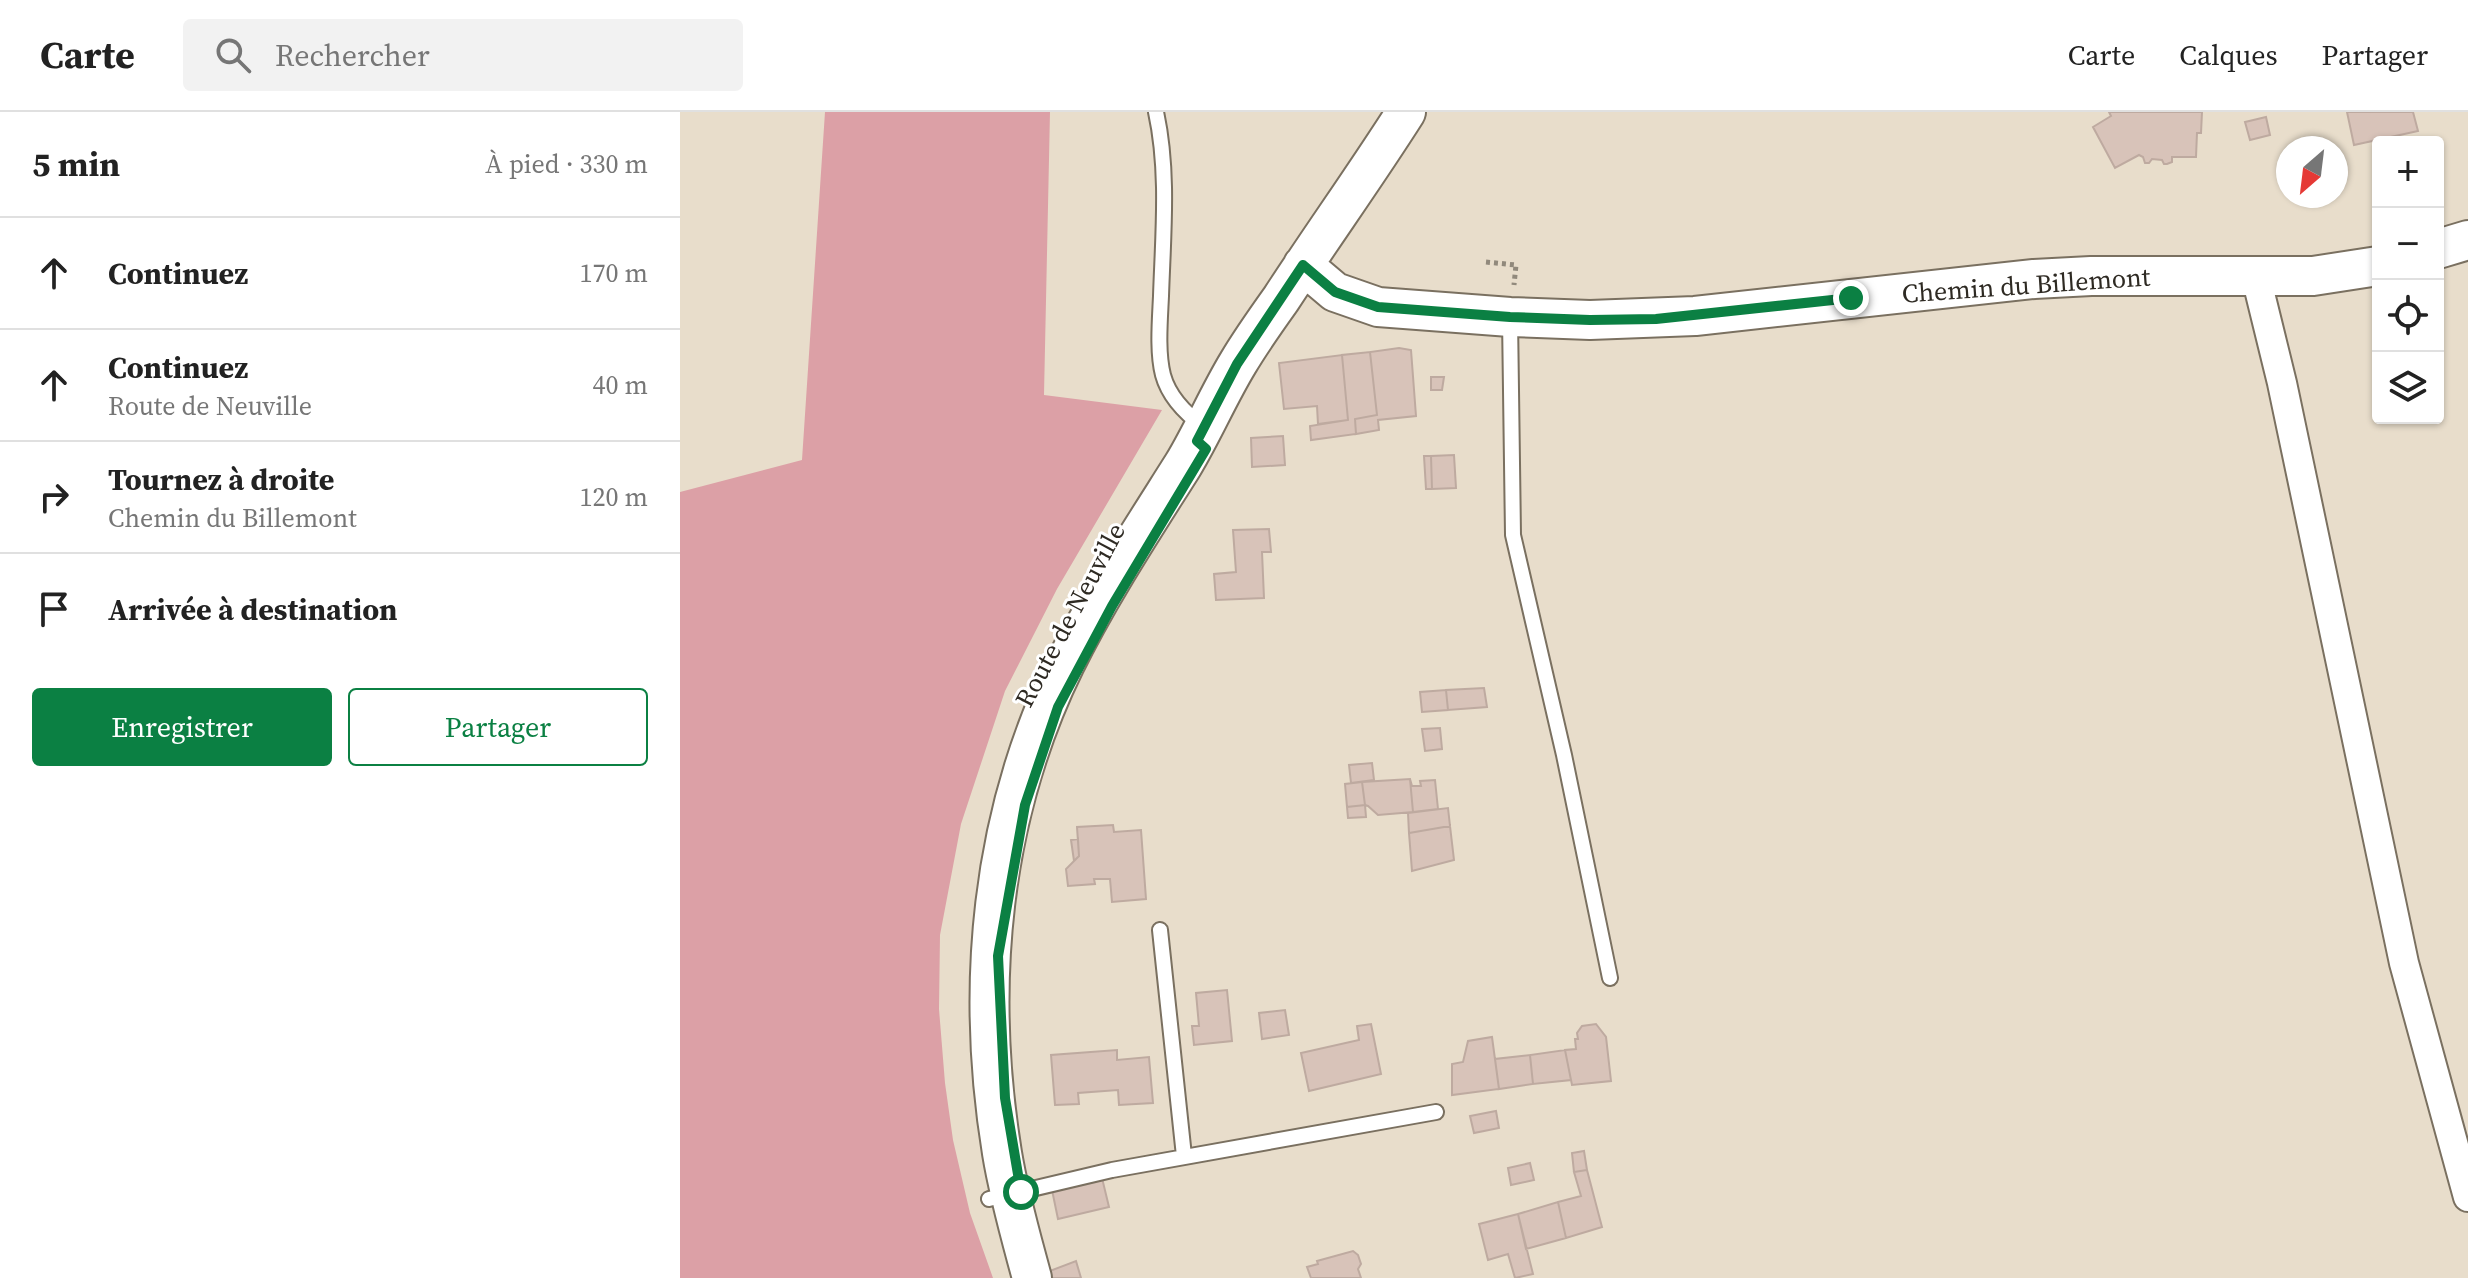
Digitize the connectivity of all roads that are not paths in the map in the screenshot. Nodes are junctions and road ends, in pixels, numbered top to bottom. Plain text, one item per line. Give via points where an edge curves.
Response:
1 (1156, 112) edge
2 (1406, 112) edge
3 (2468, 240) edge
4 (2444, 247) edge
5 (1303, 265) junction
6 (2372, 267) edge
7 (2256, 277) junction
8 (1510, 317) junction
9 (1197, 421) junction
10 (1160, 930) dead end
11 (1610, 978) dead end
12 (1436, 1112) dead end
13 (1184, 1156) junction
14 (999, 1197) junction
15 (2468, 1197) edge
16 (1011, 1278) edge
17 (1032, 1278) edge

1 - 9 lane via 1162,138 1163,375 1174,398
2 - 5 main road, Route de Neuville
3 - 4 main road
5 - 8 main road, Chemin du Billemont via 1335,292 1378,307
5 - 9 main road, Route de Neuville
6 - 7 main road, Chemin du Billemont
7 - 8 main road, Chemin du Billemont via 2062,277 1656,319
7 - 15 street via 2404,963
8 - 11 lane via 1513,535
9 - 14 main road, Route de Neuville via 1163,452 1057,627 1017,713 991,793 970,902 964,1004 979,1153
10 - 13 lane
12 - 13 lane
13 - 14 lane
14 - 16 main road, Route de Neuville
14 - 17 main road, Route de Neuville

